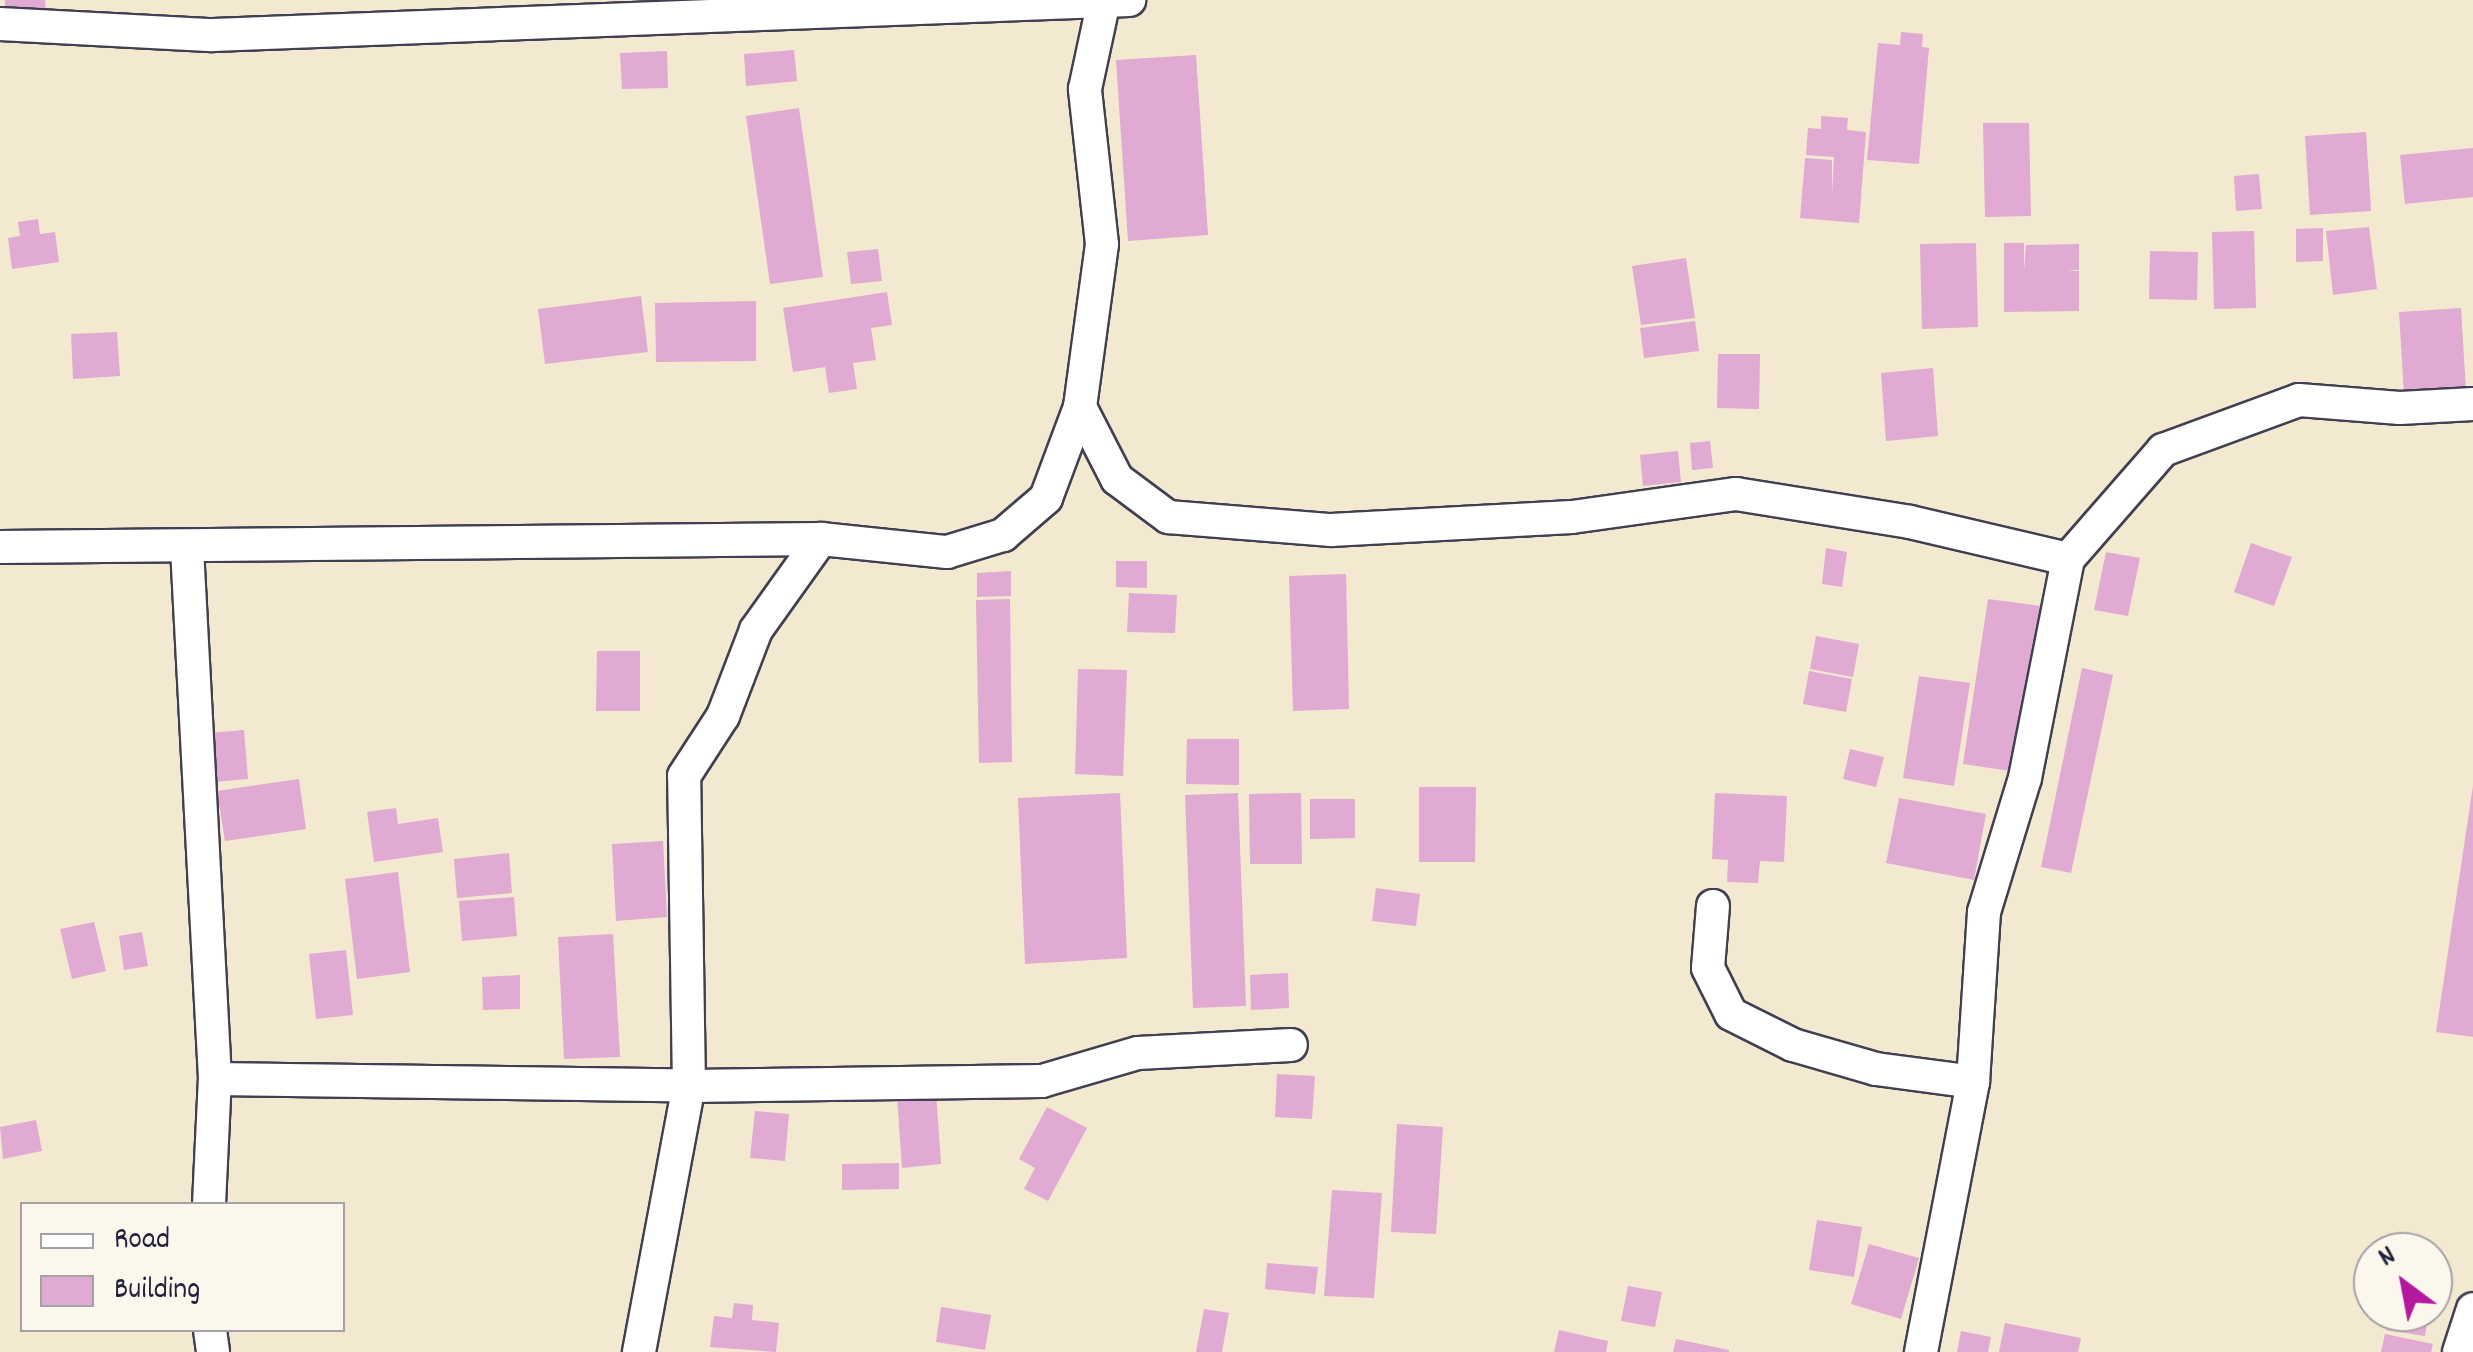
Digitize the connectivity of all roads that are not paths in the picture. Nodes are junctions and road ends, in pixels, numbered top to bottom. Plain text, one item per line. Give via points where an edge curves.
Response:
1 (1111, 1) edge
2 (82, 14) edge
3 (0, 24) edge
4 (2473, 404) edge
5 (1080, 406) junction
6 (821, 539) junction
7 (0, 547) edge
8 (188, 548) junction
9 (2068, 560) junction
10 (1713, 906) dead end
11 (1290, 1044) dead end
12 (215, 1079) junction
13 (1973, 1082) junction
14 (689, 1086) junction
15 (210, 1202) edge
16 (2473, 1309) edge
17 (639, 1352) edge
18 (1922, 1352) edge
19 (2459, 1352) edge

1 - 2 street via 213,34
1 - 5 street via 1085,89 1102,244
2 - 3 street
4 - 9 street via 2299,400 2163,450
5 - 6 street via 1046,498 1003,536 947,552
5 - 9 street via 1117,479 1168,516 1332,530 1572,516 1736,494 1910,522
6 - 8 street
6 - 14 street via 756,630 722,716 684,776
7 - 8 street
8 - 12 street
9 - 13 street via 2025,778 1984,912
10 - 13 street via 1708,968 1731,1014 1793,1044 1876,1069
11 - 14 street via 1138,1053 1042,1081
12 - 14 street
12 - 15 street
13 - 18 street
14 - 17 street
16 - 19 street

